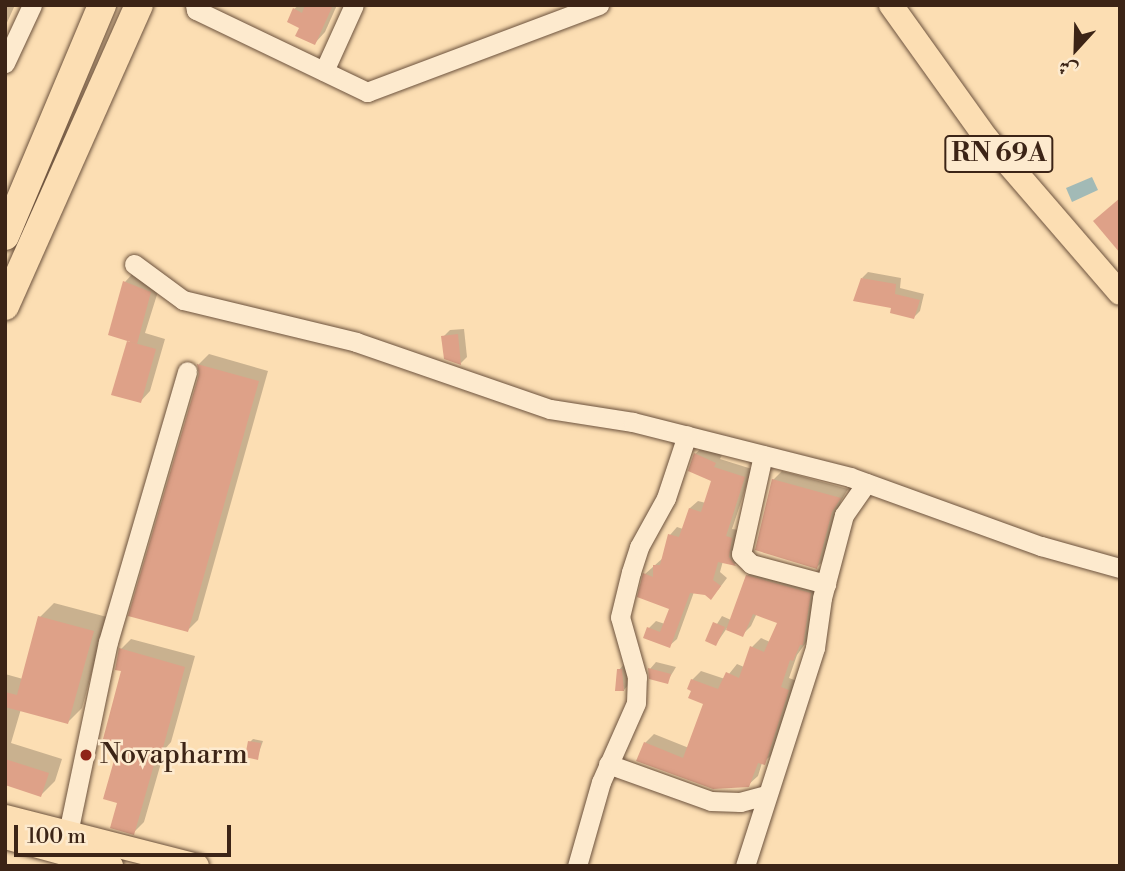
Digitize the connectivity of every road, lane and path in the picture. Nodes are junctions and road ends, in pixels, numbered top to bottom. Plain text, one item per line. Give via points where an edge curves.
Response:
1 (32, 5) edge
2 (102, 5) edge
3 (139, 5) edge
4 (195, 5) edge
5 (354, 5) edge
6 (599, 5) edge
7 (891, 5) edge
8 (5, 63) edge
9 (324, 71) junction
10 (5, 236) edge
11 (134, 264) dead end
12 (1120, 293) edge
13 (5, 306) edge
14 (187, 371) dead end
15 (687, 435) junction
16 (763, 455) junction
17 (866, 483) junction
18 (1120, 568) edge
19 (826, 584) junction
20 (608, 764) junction
21 (767, 795) junction
22 (5, 817) edge
23 (68, 833) junction
24 (5, 837) edge
25 (111, 866) edge
26 (197, 866) edge
27 (577, 866) edge
28 (746, 866) edge

1 - 8 street
2 - 10 highway
3 - 13 highway
4 - 9 street via 195,10
5 - 9 street
6 - 9 street via 367,92
7 - 12 main road, RN 69A via 987,139
11 - 15 street via 183,300 356,342 550,409
14 - 23 street via 108,642
15 - 16 street
15 - 20 street via 666,498 639,547 620,617 637,677 636,703
16 - 17 street
16 - 19 street via 741,554 751,564
17 - 18 street via 1041,546
17 - 19 street via 844,514
19 - 21 street via 815,648
20 - 21 street via 711,801 740,802
20 - 27 street
21 - 28 street
22 - 23 main road
23 - 26 main road
24 - 25 main road

